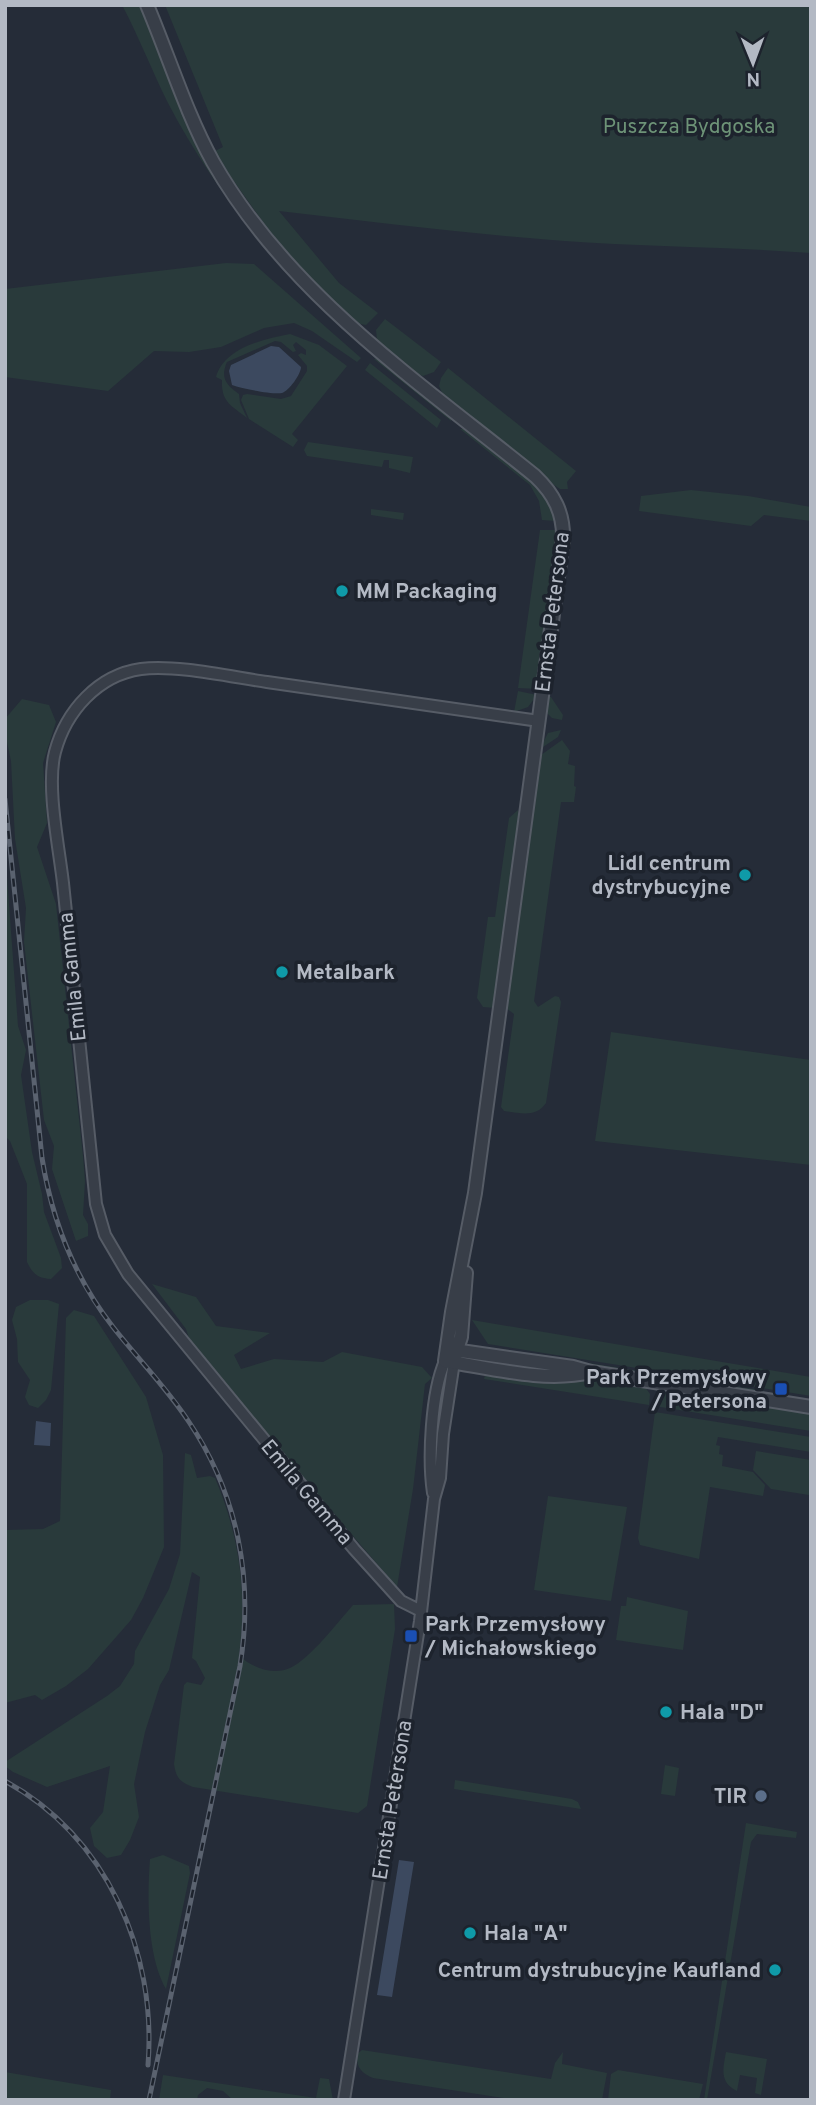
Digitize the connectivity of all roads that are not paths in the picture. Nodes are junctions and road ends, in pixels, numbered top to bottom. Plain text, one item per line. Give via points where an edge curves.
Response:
1 (147, 5) edge
2 (539, 721) junction
3 (450, 1356) junction
4 (811, 1407) edge
5 (421, 1611) junction
6 (344, 2100) edge

1 - 2 street, Ernsta Petersona via 207,151 278,252 344,321 535,476 556,501 563,540
2 - 3 street, Ernsta Petersona
2 - 5 street, Emila Gamma via 150,668 112,678 92,692 68,719 54,754 54,802 96,1204 105,1235 128,1274 341,1533 401,1601
3 - 4 street via 573,1367
3 - 5 street, Ernsta Petersona via 440,1478
5 - 6 street, Ernsta Petersona

